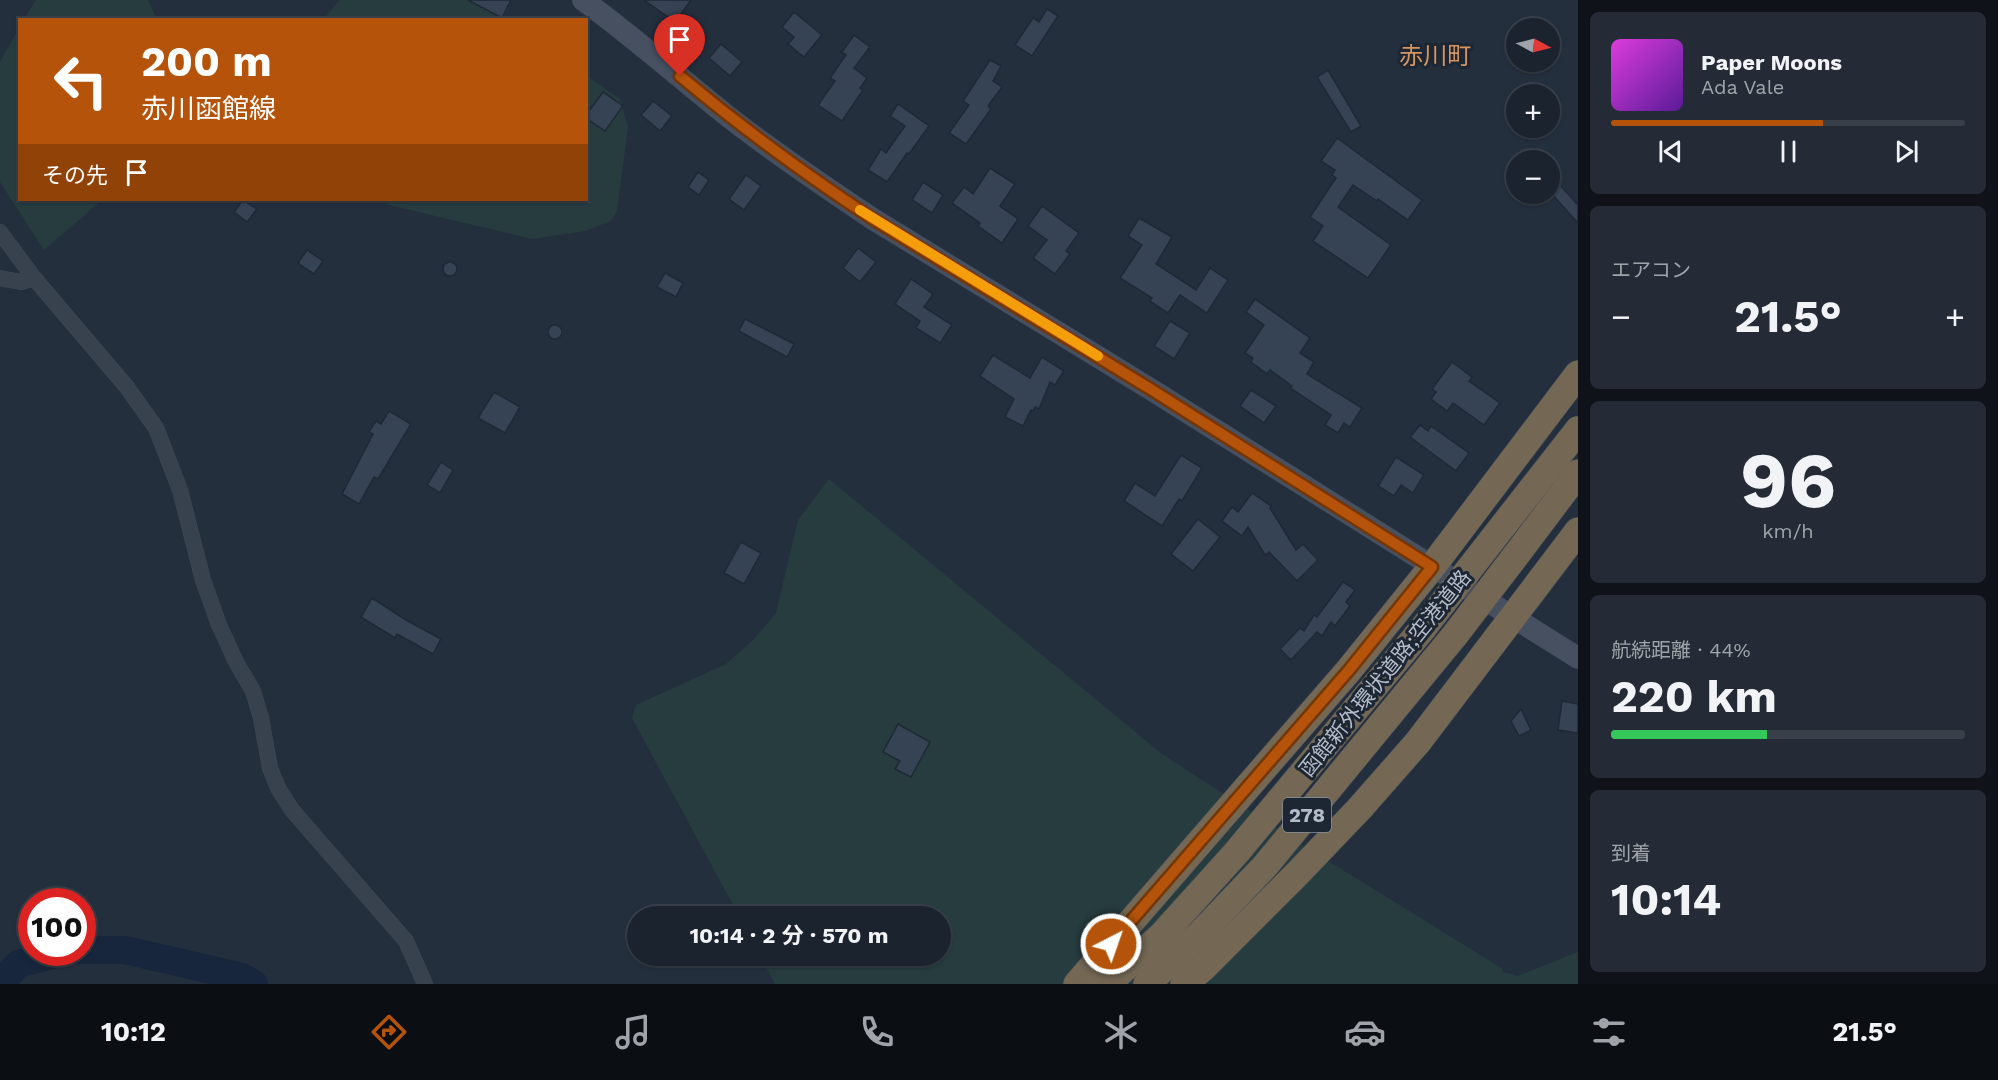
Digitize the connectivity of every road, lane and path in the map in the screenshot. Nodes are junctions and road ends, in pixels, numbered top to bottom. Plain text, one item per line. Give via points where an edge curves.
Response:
1 (583, 0) edge
2 (0, 232) edge
3 (0, 278) edge
4 (34, 278) junction
5 (1578, 374) edge
6 (1578, 430) edge
7 (1578, 473) edge
8 (1578, 531) edge
9 (1432, 567) junction
10 (1513, 616) junction
11 (1578, 658) edge
12 (425, 984) edge
13 (1077, 984) edge
14 (1107, 984) edge
15 (1147, 984) edge
16 (1184, 984) edge

1 - 9 main road via 732,119 834,193
2 - 4 street
3 - 4 street via 21,282
4 - 12 street via 126,386 156,428 180,490 219,625 252,691 278,788 292,810 406,941
5 - 9 highway
6 - 14 highway, 函館新外環状道路;空港道路 / 278, bridge via 1424,627 1236,854 1162,935
7 - 15 highway, 函館新外環状道路;空港道路 / 278, bridge via 1455,635 1265,866
8 - 10 highway
9 - 10 main road
9 - 13 highway via 1349,670
10 - 11 main road
10 - 16 highway via 1418,742 1360,808

